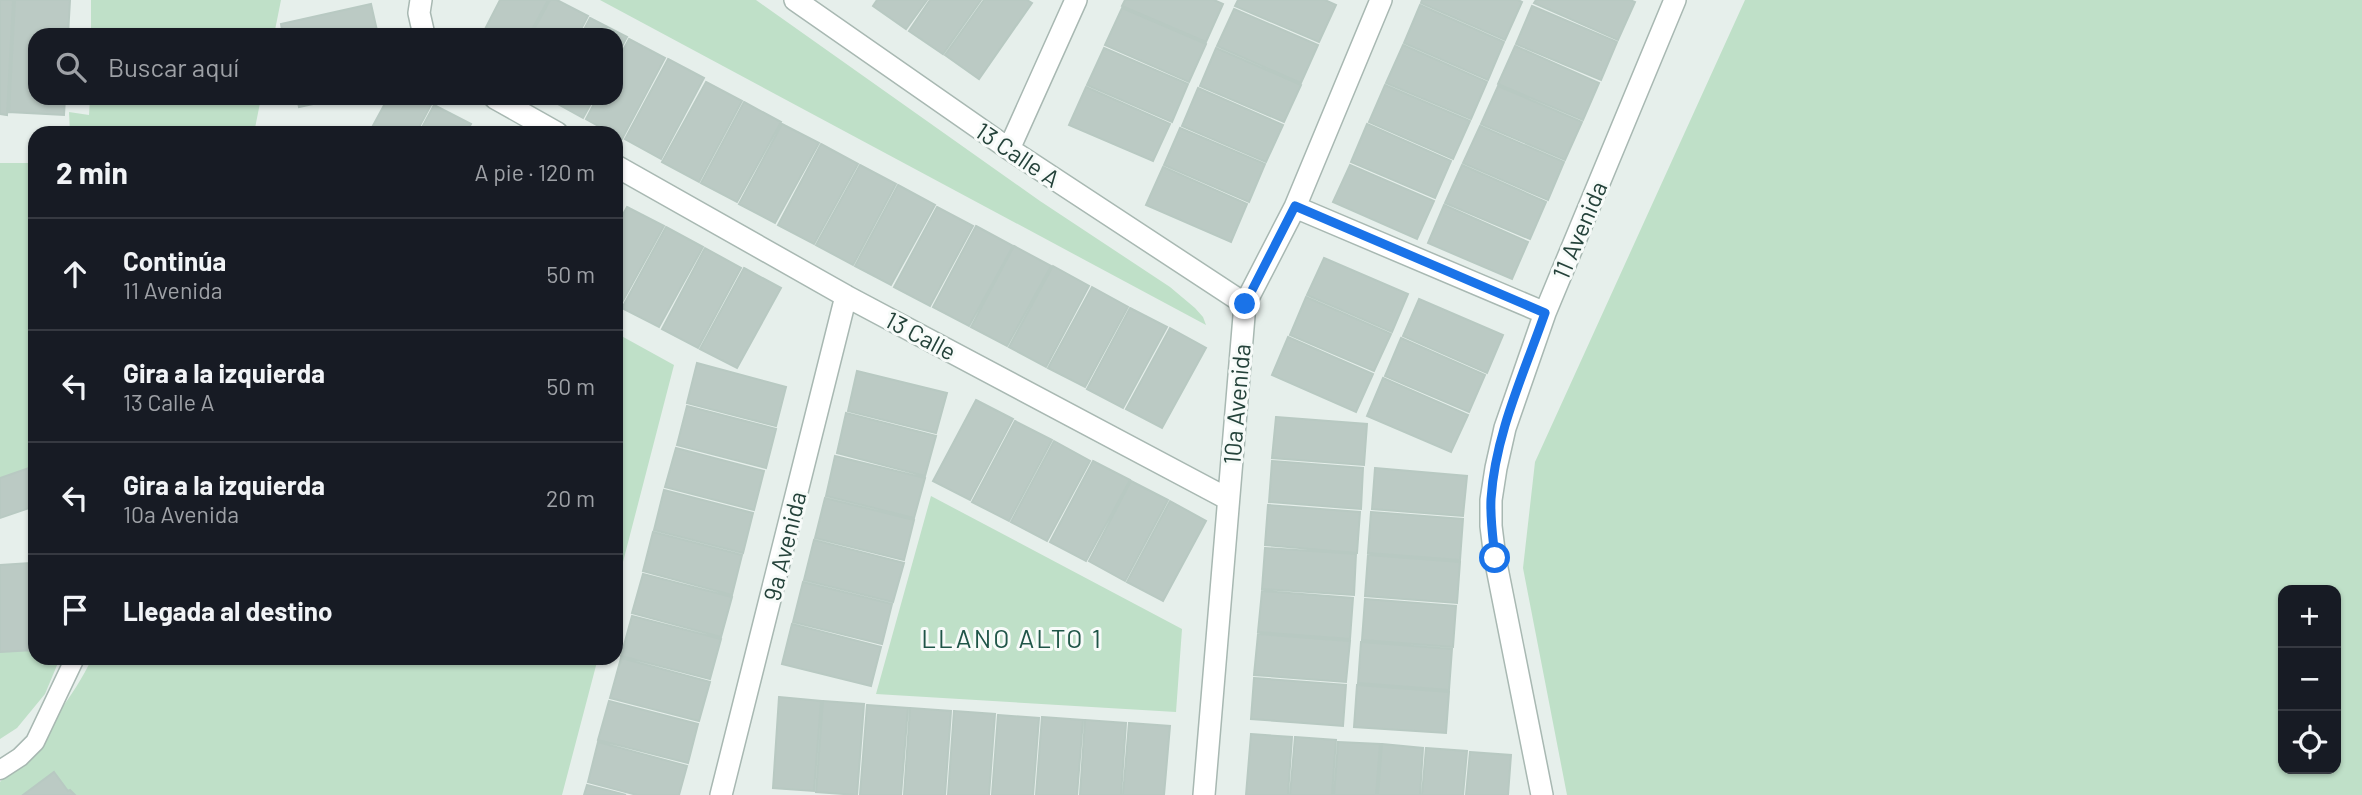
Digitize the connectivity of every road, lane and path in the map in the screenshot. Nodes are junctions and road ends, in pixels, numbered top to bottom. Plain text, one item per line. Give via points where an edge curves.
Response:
1 (421, 0) edge
2 (795, 0) edge
3 (1076, 0) edge
4 (1381, 0) edge
5 (1675, 0) edge
6 (423, 28) edge
7 (507, 105) edge
8 (545, 126) edge
9 (1009, 149) junction
10 (623, 170) edge
11 (1295, 206) junction
12 (846, 296) junction
13 (1245, 304) junction
14 (1545, 313) junction
15 (1228, 499) junction
16 (72, 665) edge
17 (0, 770) edge
18 (721, 795) edge
19 (1205, 795) edge
20 (1542, 795) edge

1 - 6 street
2 - 9 street, 13 Calle A
3 - 9 street
4 - 11 street, 10a Avenida
5 - 14 street, 11 Avenida
7 - 8 street
9 - 13 street, 13 Calle A
10 - 12 street, 13 Calle
11 - 13 street, 10a Avenida
11 - 14 street
12 - 15 street, 13 Calle
12 - 18 street, 9a Avenida
13 - 15 street, 10a Avenida
14 - 20 street, 11 Avenida via 1505,428 1491,500 1495,558
15 - 19 street, 10a Avenida
16 - 17 lane via 35,741

